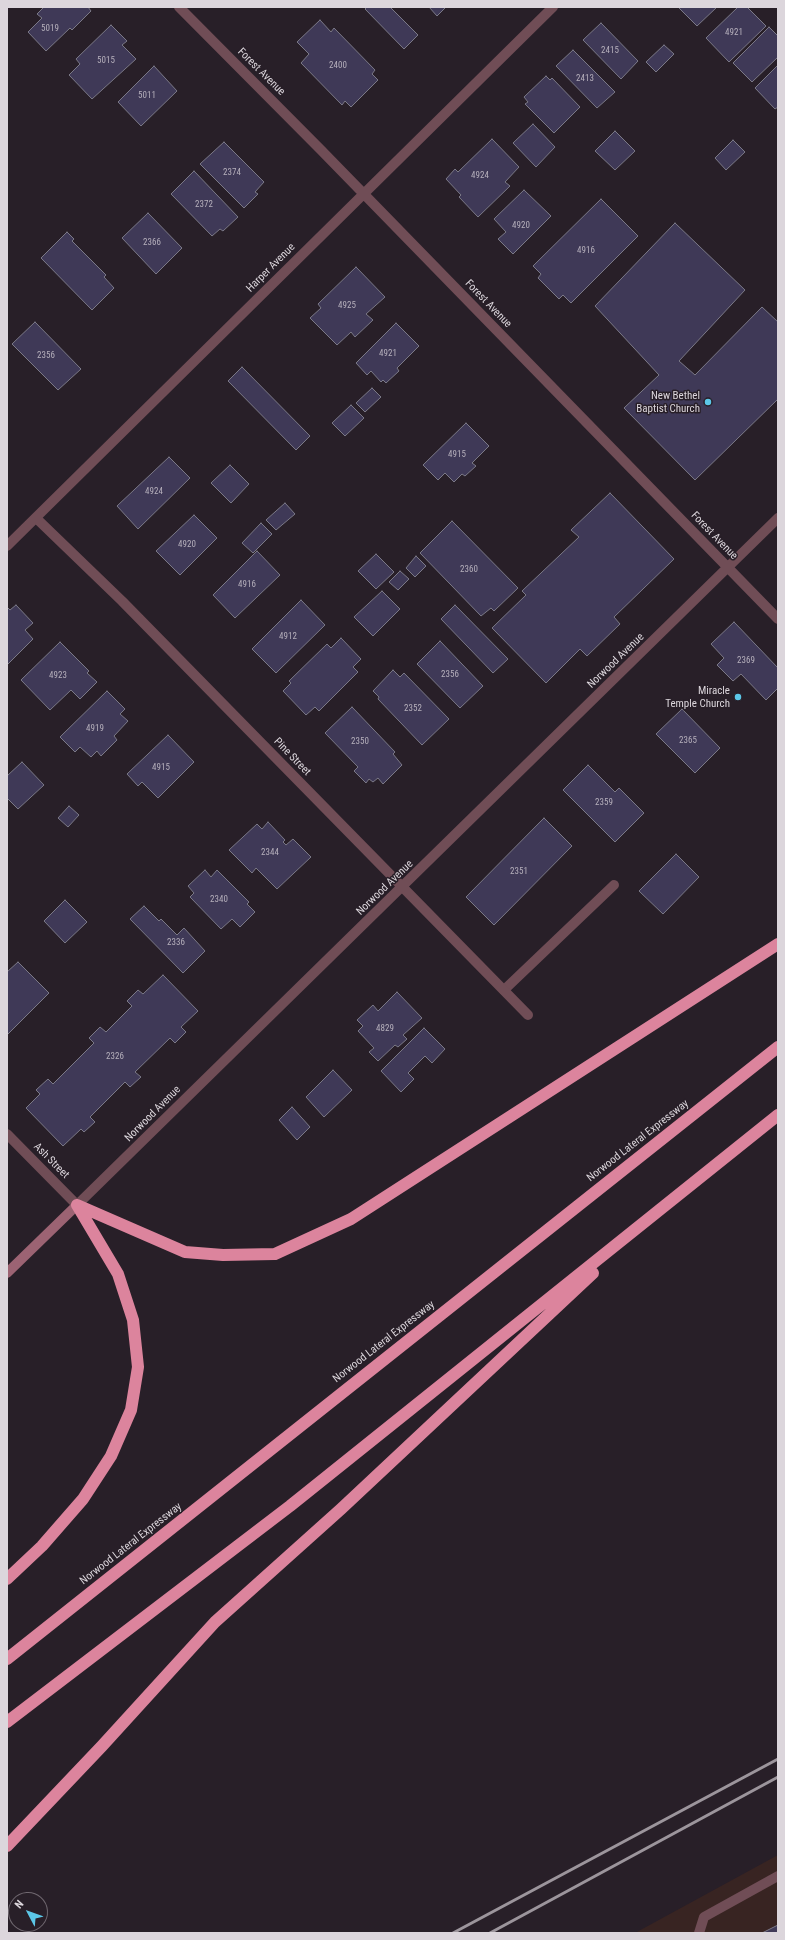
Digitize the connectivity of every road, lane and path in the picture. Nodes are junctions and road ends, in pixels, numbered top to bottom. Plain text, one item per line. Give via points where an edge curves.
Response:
1 (179, 7) edge
2 (553, 7) edge
3 (363, 194) junction
4 (36, 518) junction
5 (778, 518) edge
6 (7, 546) edge
7 (728, 568) junction
8 (778, 619) edge
9 (614, 886) dead end
10 (403, 887) junction
11 (778, 944) edge
12 (504, 990) junction
13 (528, 1015) dead end
14 (778, 1047) edge
15 (778, 1115) edge
16 (7, 1134) edge
17 (77, 1205) junction
18 (659, 1210) junction
19 (7, 1273) edge
20 (7, 1579) edge
21 (7, 1658) edge
22 (7, 1722) edge
23 (7, 1846) edge
24 (778, 1876) edge
25 (699, 1933) edge

1 - 3 street, Forest Avenue
2 - 3 street, Harper Avenue
3 - 4 street, Harper Avenue
3 - 7 street, Forest Avenue
4 - 6 street, Harper Avenue
4 - 10 street, Pine Street via 122,601
5 - 7 street, Norwood Avenue
7 - 8 street, Forest Avenue
7 - 10 street, Norwood Avenue
9 - 12 street
10 - 12 street, Pine Street
10 - 17 street, Norwood Avenue
11 - 17 highway via 351,1219 274,1254 223,1256 185,1252
12 - 13 street, Pine Street
14 - 21 highway, Norwood Lateral Expressway
15 - 18 highway
16 - 17 street, Ash Street
17 - 19 street, Norwood Avenue
17 - 20 highway via 118,1274 134,1320 138,1367 131,1410 112,1456 83,1499 42,1546
18 - 22 highway via 290,1506
18 - 23 highway via 341,1509 215,1622
24 - 25 street via 704,1917

